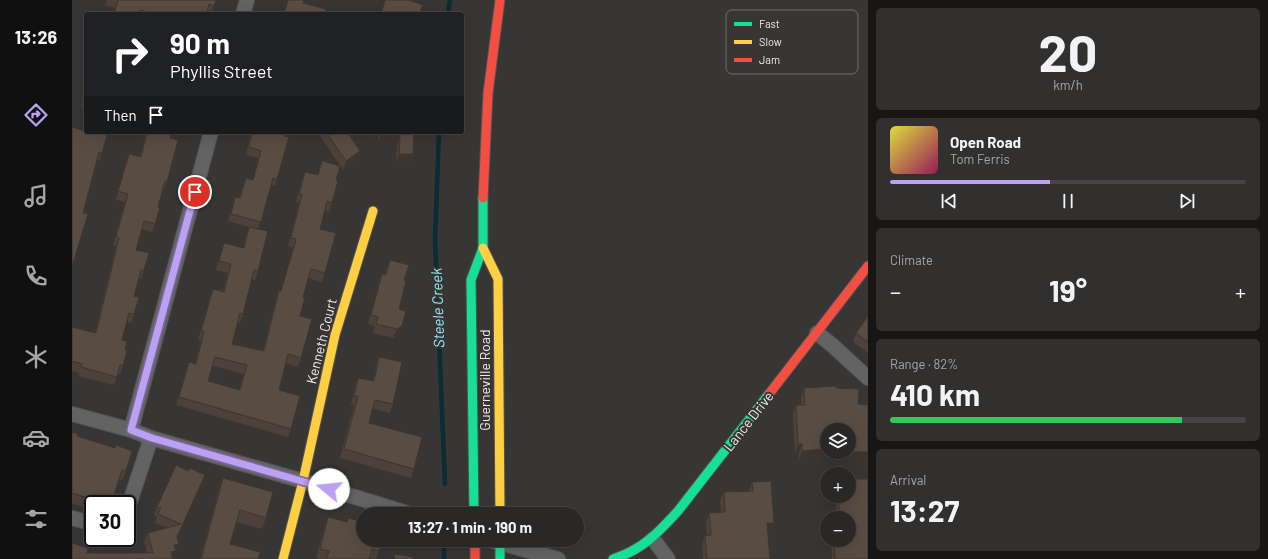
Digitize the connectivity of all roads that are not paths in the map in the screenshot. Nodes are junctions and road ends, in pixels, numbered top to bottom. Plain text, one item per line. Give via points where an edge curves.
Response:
1 (247, 0) edge
2 (500, 0) edge
3 (244, 12) edge
4 (210, 134) edge
5 (374, 211) dead end
6 (483, 248) junction
7 (868, 266) edge
8 (817, 333) junction
9 (868, 378) edge
10 (72, 414) edge
11 (131, 430) junction
12 (152, 438) junction
13 (302, 481) junction
14 (132, 495) edge
15 (387, 507) edge
16 (474, 507) edge
17 (500, 507) edge
18 (72, 518) edge
19 (84, 521) edge
20 (652, 539) junction
21 (475, 547) edge
22 (497, 547) edge
23 (517, 547) edge
24 (283, 559) edge
25 (476, 559) edge
26 (500, 559) edge
27 (558, 559) edge
28 (613, 559) edge
29 (668, 559) edge

1 - 3 street
2 - 6 main road, Guerneville Road via 488,93
4 - 11 street
5 - 13 main road, Kenneth Court via 335,335
6 - 16 main road, Guerneville Road via 471,280
6 - 17 main road, Guerneville Road via 498,279
7 - 8 main road, Lance Drive
8 - 9 street
8 - 20 main road, Lance Drive via 678,511
10 - 11 street
11 - 12 street
12 - 13 street
12 - 14 street
13 - 15 street
13 - 24 main road, Kenneth Court
18 - 19 street
20 - 28 main road, Lance Drive via 634,551
20 - 29 street
21 - 25 main road
22 - 26 main road
23 - 27 street

